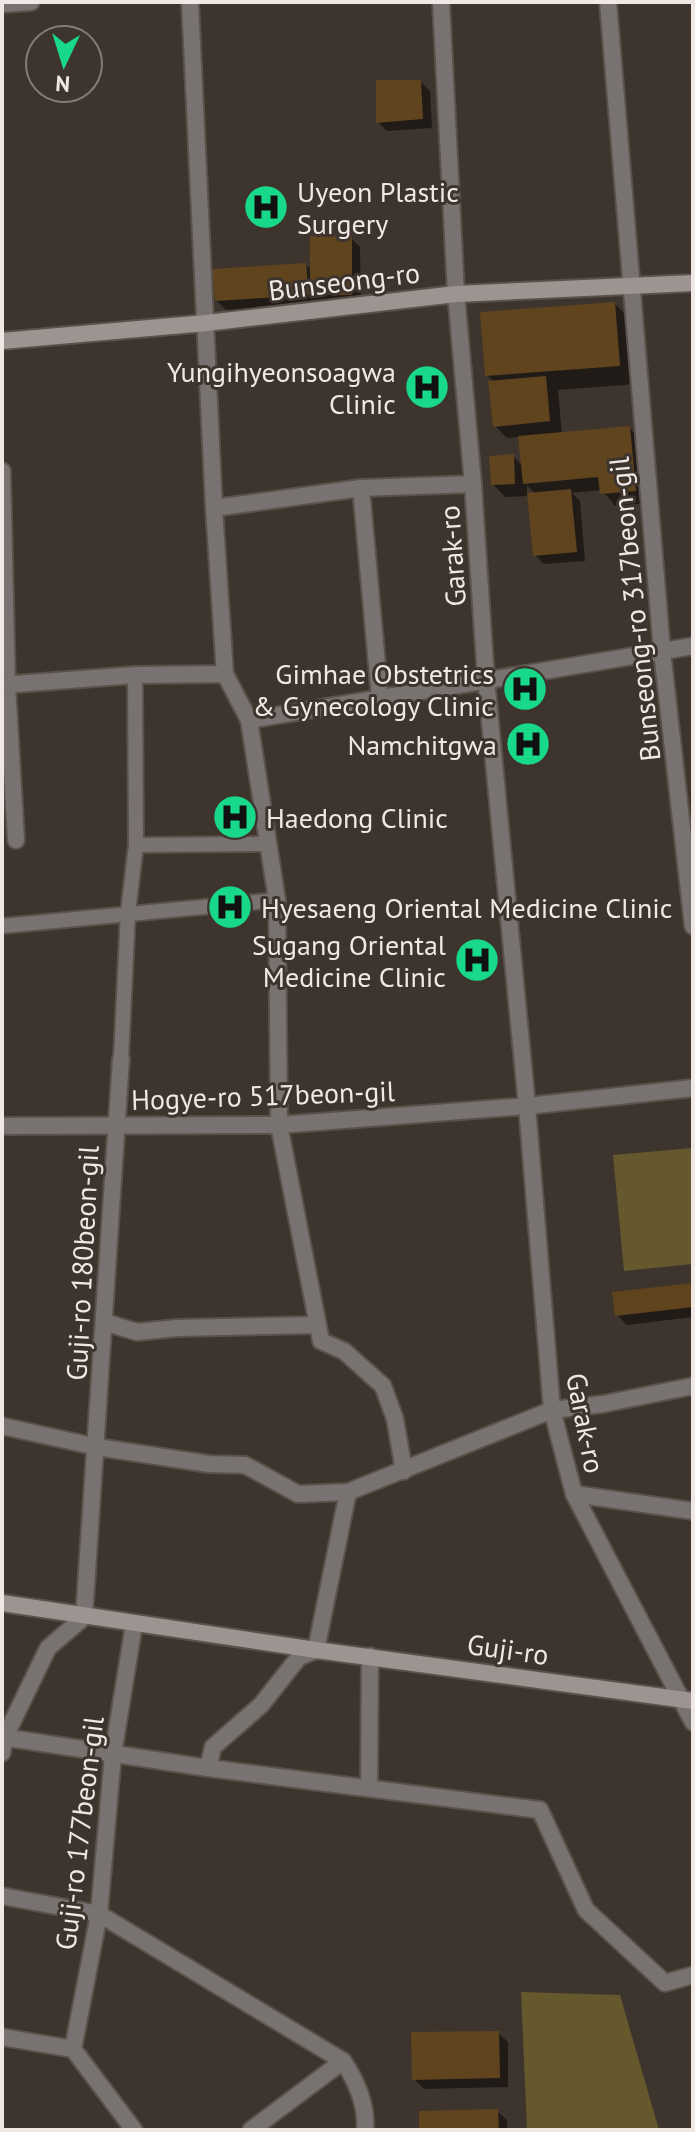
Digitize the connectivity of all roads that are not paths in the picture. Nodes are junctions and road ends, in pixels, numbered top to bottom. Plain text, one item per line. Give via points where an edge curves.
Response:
1 (31, 2) edge
2 (190, 2) edge
3 (441, 2) edge
4 (608, 2) edge
5 (2, 4) edge
6 (693, 283) edge
7 (630, 286) junction
8 (456, 294) junction
9 (206, 323) junction
10 (2, 341) edge
11 (2, 471) edge
12 (473, 484) junction
13 (361, 488) junction
14 (214, 508) junction
15 (693, 646) edge
16 (662, 651) junction
17 (225, 674) junction
18 (135, 675) junction
19 (486, 679) junction
20 (5, 685) edge
21 (380, 698) junction
22 (249, 720) junction
23 (16, 840) dead end
24 (268, 844) junction
25 (136, 845) junction
26 (277, 900) junction
27 (128, 912) junction
28 (2, 926) edge
29 (693, 926) edge
30 (121, 1059) joint
31 (693, 1088) edge
32 (527, 1106) junction
33 (279, 1125) junction
34 (2, 1126) edge
35 (116, 1127) junction
36 (104, 1322) junction
37 (317, 1325) junction
38 (693, 1386) edge
39 (552, 1410) junction
40 (2, 1426) edge
41 (97, 1447) junction
42 (404, 1471) junction
43 (348, 1492) junction
44 (574, 1494) junction
45 (693, 1511) edge
46 (2, 1603) edge
47 (84, 1617) junction
48 (134, 1624) junction
49 (316, 1650) junction
50 (370, 1656) junction
51 (688, 1701) edge
52 (693, 1722) edge
53 (3, 1742) edge
54 (113, 1754) junction
55 (208, 1768) junction
56 (369, 1787) junction
57 (2, 1896) edge
58 (99, 1914) junction
59 (693, 1975) edge
60 (2, 2037) edge
61 (73, 2049) junction
62 (343, 2061) junction
63 (134, 2130) edge
64 (251, 2130) edge
65 (365, 2130) edge

1 - 5 street
2 - 9 street
3 - 8 street, Garak-ro
4 - 7 street, Bunseong-ro 317beon-gil
6 - 7 main road, Bunseong-ro
7 - 8 main road, Bunseong-ro
7 - 16 street, Bunseong-ro 317beon-gil
8 - 9 main road, Bunseong-ro
8 - 12 street, Garak-ro
9 - 10 main road, Bunseong-ro
9 - 14 street
11 - 20 street
12 - 13 street
12 - 19 street, Garak-ro
13 - 14 street
13 - 21 street
14 - 17 street
15 - 16 street
16 - 19 street
16 - 29 street, Bunseong-ro 317beon-gil
17 - 18 street
17 - 22 street
18 - 20 street
18 - 25 street, Guji-ro 180beon-gil
19 - 21 street
19 - 32 street, Garak-ro
20 - 23 street
21 - 22 street
22 - 24 street
24 - 25 street
24 - 26 street
25 - 27 street, Guji-ro 180beon-gil
26 - 27 street
26 - 33 street
27 - 28 street
27 - 30 street, Guji-ro 180beon-gil
30 - 35 street, Guji-ro 180beon-gil
31 - 32 street
32 - 33 street, Hogye-ro 517beon-gil
32 - 39 street, Garak-ro
33 - 35 street, Hogye-ro 517beon-gil
33 - 37 street
34 - 35 street, Hogye-ro 517beon-gil
35 - 36 street, Guji-ro 180beon-gil
36 - 37 street via 137,1332
36 - 41 street, Guji-ro 180beon-gil
37 - 42 street via 321,1341 344,1351 383,1386
38 - 39 street
39 - 42 street
39 - 44 street, Garak-ro
40 - 41 street
41 - 43 street via 245,1465 298,1494
41 - 47 street, Guji-ro 180beon-gil
42 - 43 street
43 - 49 street
44 - 45 street
44 - 51 street, Garak-ro
46 - 47 main road, Guji-ro
47 - 48 main road, Guji-ro
47 - 53 street via 48,1648
48 - 49 main road, Guji-ro
48 - 54 street, Guji-ro 177beon-gil
49 - 50 main road, Guji-ro
49 - 55 street via 299,1657 261,1705 213,1747
50 - 51 main road, Guji-ro
50 - 56 street
51 - 52 street, Garak-ro
53 - 54 street
54 - 55 street
54 - 58 street, Guji-ro 177beon-gil
55 - 56 street
56 - 59 street via 540,1810 586,1910 665,1983
57 - 58 street
58 - 61 street, Guji-ro 177beon-gil
58 - 62 street
60 - 61 street
61 - 63 street
62 - 64 street
62 - 65 street via 366,2112

